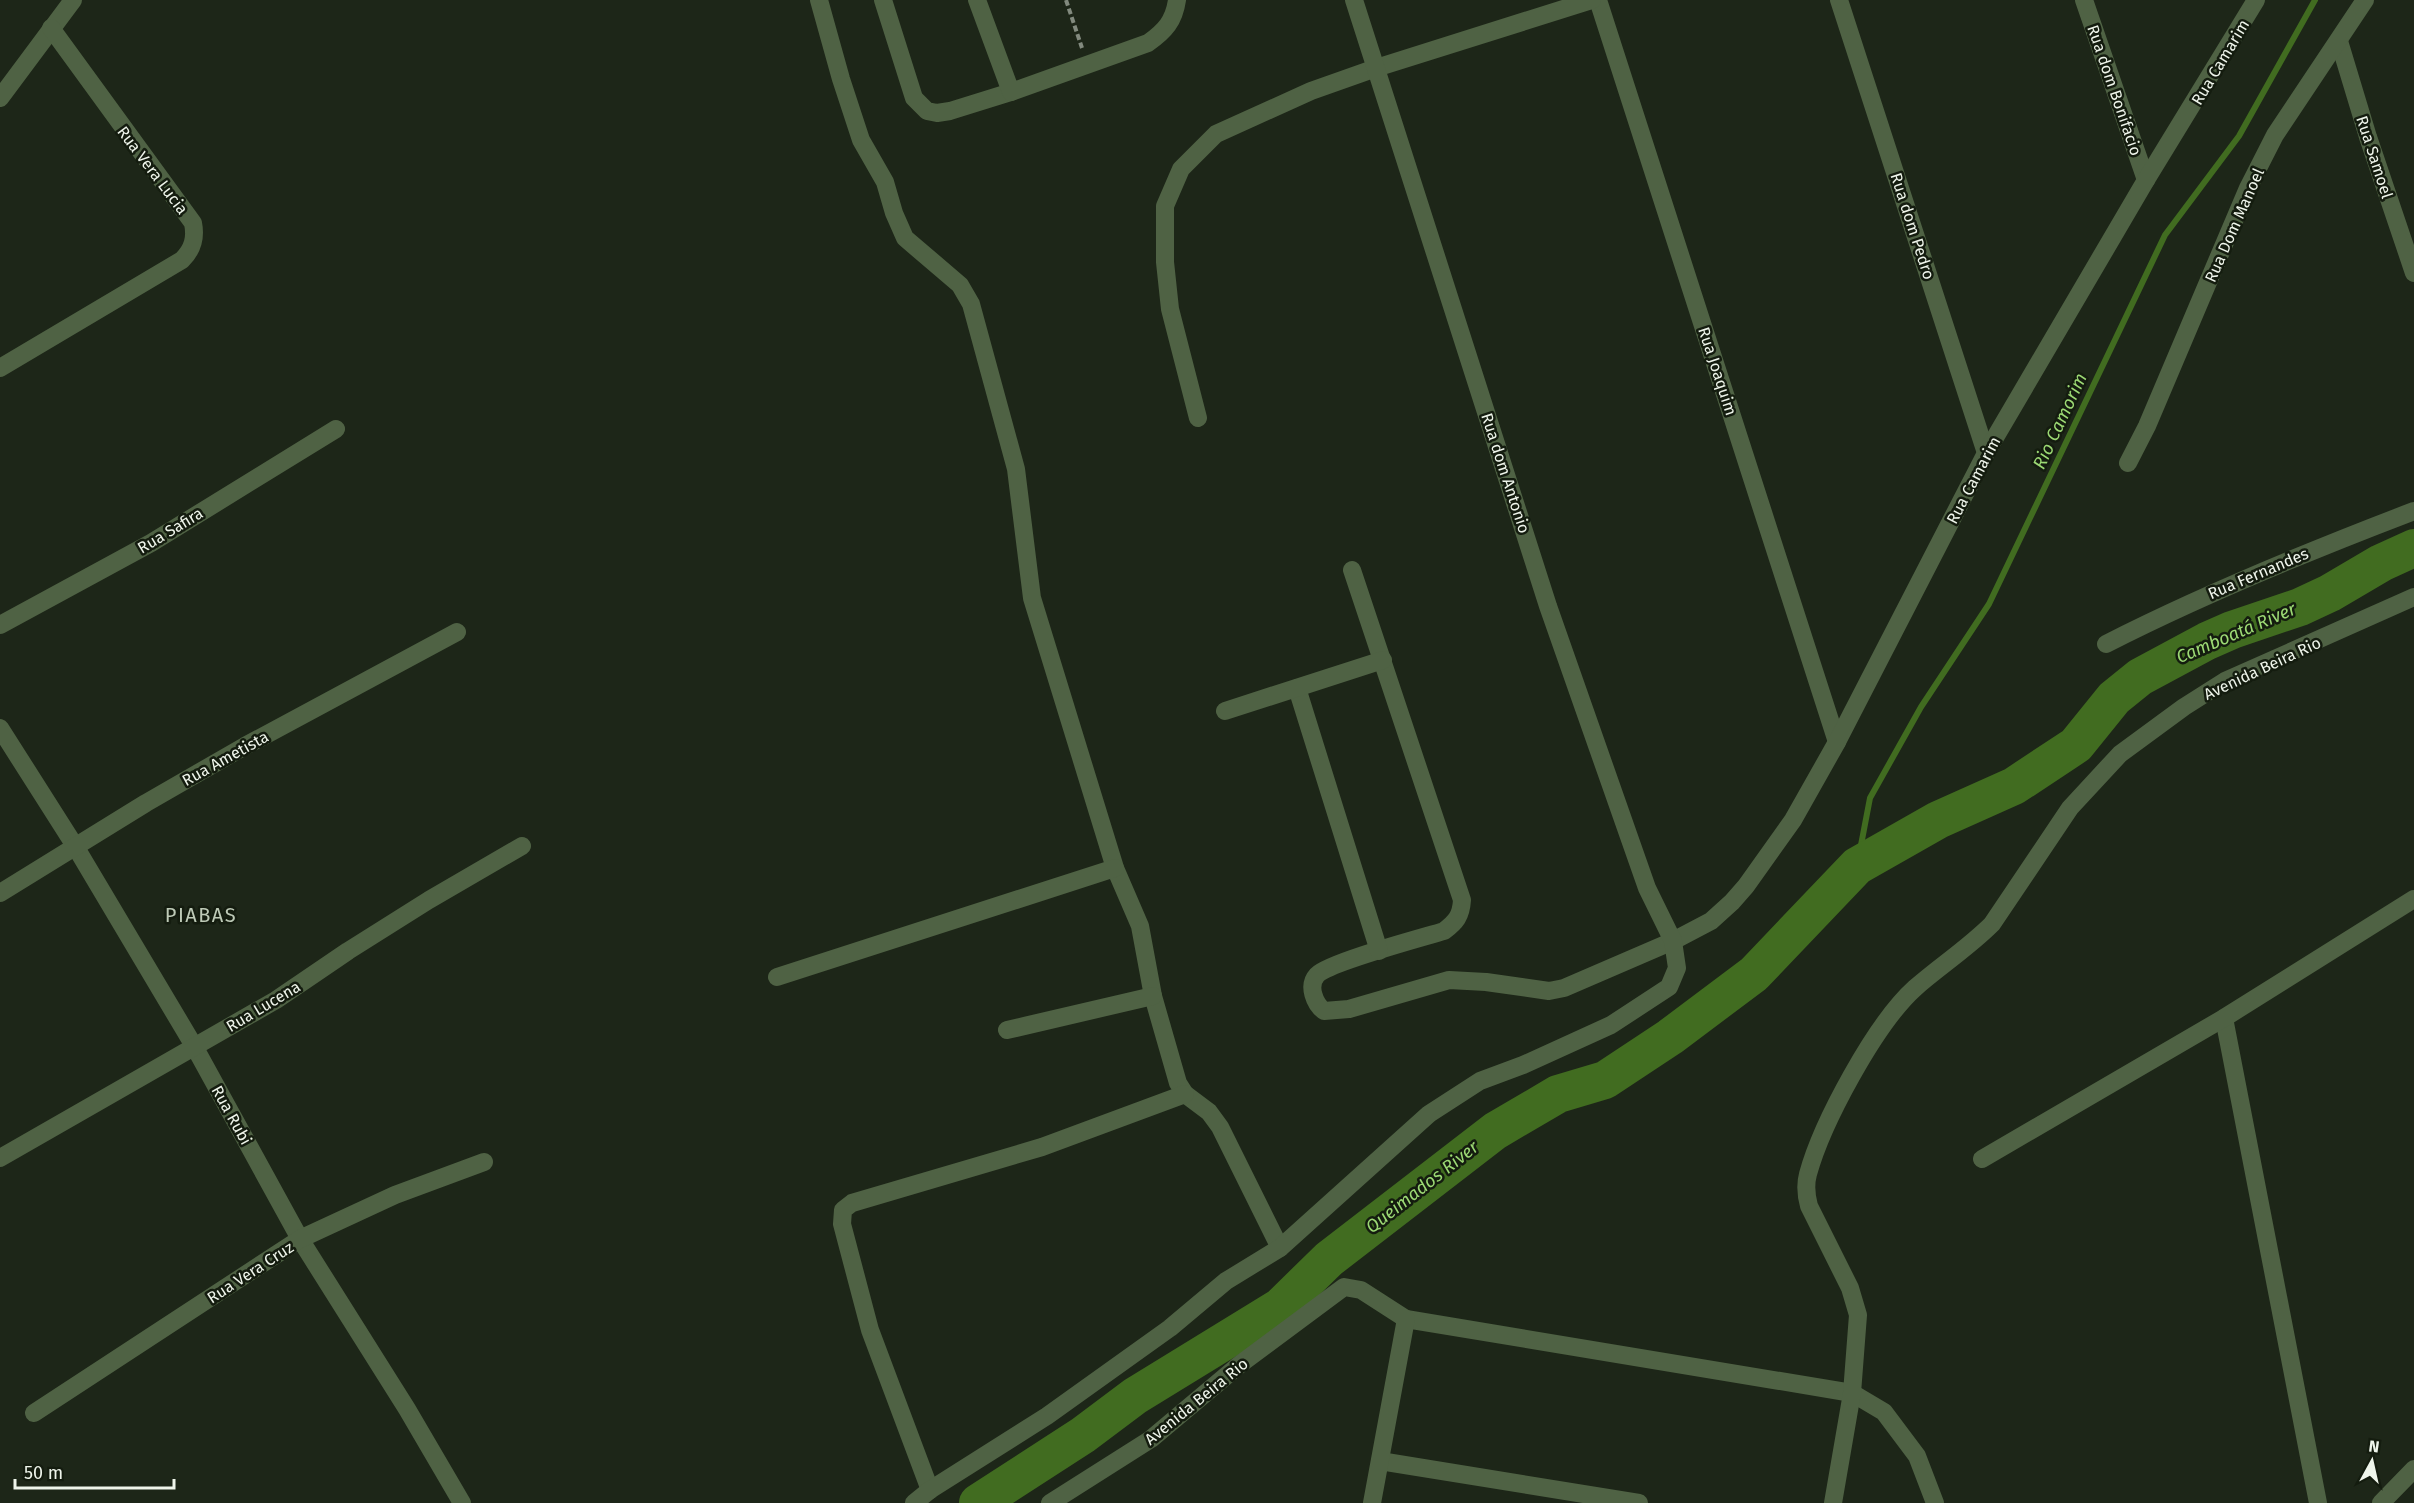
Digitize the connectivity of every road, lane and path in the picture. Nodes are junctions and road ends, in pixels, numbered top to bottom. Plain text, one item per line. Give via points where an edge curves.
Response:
1 (73, 0) edge
2 (819, 0) edge
3 (883, 0) edge
4 (977, 0) edge
5 (1066, 0) edge
6 (1178, 0) edge
7 (1354, 0) edge
8 (1592, 0) edge
9 (1598, 0) edge
10 (1839, 0) edge
11 (2084, 0) edge
12 (2256, 0) edge
13 (2365, 0) edge
14 (51, 28) junction
15 (2339, 40) junction
16 (1088, 66) junction
17 (1376, 68) junction
18 (1011, 92) junction
19 (0, 98) edge
20 (2146, 180) junction
21 (2414, 273) edge
22 (0, 368) edge
23 (1198, 418) dead end
24 (336, 429) dead end
25 (1986, 453) junction
26 (2128, 463) dead end
27 (2414, 511) edge
28 (1352, 570) dead end
29 (2414, 597) edge
30 (0, 625) edge
31 (457, 632) dead end
32 (2106, 644) dead end
33 (1383, 660) junction
34 (1297, 688) junction
35 (1225, 711) dead end
36 (0, 728) edge
37 (1837, 742) junction
38 (75, 846) junction
39 (522, 846) dead end
40 (1115, 868) junction
41 (0, 893) edge
42 (2414, 899) edge
43 (1673, 941) junction
44 (1379, 951) junction
45 (777, 976) dead end
46 (1153, 996) junction
47 (2224, 1018) junction
48 (1007, 1030) dead end
49 (194, 1046) junction
50 (1185, 1094) junction
51 (0, 1158) edge
52 (1982, 1159) dead end
53 (484, 1162) dead end
54 (300, 1239) junction
55 (1280, 1248) junction
56 (1406, 1319) junction
57 (1852, 1393) junction
58 (34, 1413) dead end
59 (1380, 1461) junction
60 (2414, 1469) edge
61 (930, 1490) junction
62 (462, 1503) edge
63 (914, 1503) edge
64 (1050, 1503) edge
65 (1372, 1503) edge
66 (1638, 1503) edge
67 (1833, 1503) edge
68 (1935, 1503) edge
69 (2318, 1503) edge
70 (2381, 1503) edge

1 - 14 street
2 - 40 street via 861,140 885,182 905,238 960,285 971,304 1016,470 1032,598
3 - 18 street via 914,98 927,111 950,111
4 - 18 street
5 - 16 path
6 - 16 street via 1175,15 1164,31 1148,43
7 - 17 street, Rua dom Antonio
8 - 17 street
9 - 37 street, Rua Joaquim
10 - 25 street, Rua dom Pedro
11 - 20 street, Rua dom Bonifacio
12 - 20 street, Rua Camarim
13 - 15 street, Rua Dom Manoel
14 - 19 street
14 - 22 street, Rua Vera Lucia via 193,223 193,243 182,260
15 - 21 street, Rua Samoel
15 - 26 street, Rua Dom Manoel via 2275,135 2248,188
16 - 18 street
17 - 23 street via 1311,91 1216,134 1181,169 1165,206 1165,262 1170,309
17 - 43 street, Rua dom Antonio via 1548,606 1647,888
20 - 25 street, Rua Camarim
24 - 30 street, Rua Safira via 151,543
25 - 37 street, Rua Camarim
27 - 32 street, Rua Fernandes via 2211,593
28 - 33 street
29 - 57 street, Avenida Beira Rio via 2225,681 2120,754 2070,808 1992,924 1914,989 1884,1025 1838,1102 1808,1174 1806,1191 1809,1206 1850,1288 1858,1315
31 - 38 street, Rua Ametista via 245,746
33 - 34 street
33 - 44 street via 1462,900 1462,910 1457,921 1443,931
34 - 35 street
34 - 44 street
36 - 38 street, Rua Rubi
37 - 43 street, Rua Camarim via 1793,820 1746,886 1711,921
38 - 41 street, Rua Ametista
38 - 49 street, Rua Rubi
39 - 49 street, Rua Lucena via 399,919 276,1000
40 - 45 street
40 - 46 street via 1140,926
42 - 47 street
43 - 44 street, Rua Camarim via 1556,990 1449,980 1349,1009 1324,1011 1316,1004 1313,993 1318,974
43 - 55 street via 1677,968 1669,987 1611,1025 1479,1081 1429,1114
46 - 48 street
46 - 50 street via 1178,1083
47 - 52 street
47 - 69 street
49 - 51 street, Rua Lucena
49 - 54 street, Rua Rubi
50 - 55 street via 1209,1112 1220,1127
50 - 61 street via 1042,1147 852,1203 843,1210 842,1224 870,1330
53 - 54 street, Rua Vera Cruz
54 - 58 street, Rua Vera Cruz
54 - 62 street, Rua Rubi
55 - 61 street via 1226,1281 1170,1328 1047,1416
56 - 57 street
56 - 59 street
56 - 64 street, Avenida Beira Rio via 1360,1290 1344,1287 1239,1365 1151,1439
57 - 67 street, Avenida Beira Rio
57 - 68 street via 1884,1412 1917,1456
59 - 65 street
59 - 66 street
60 - 70 street
61 - 63 street

